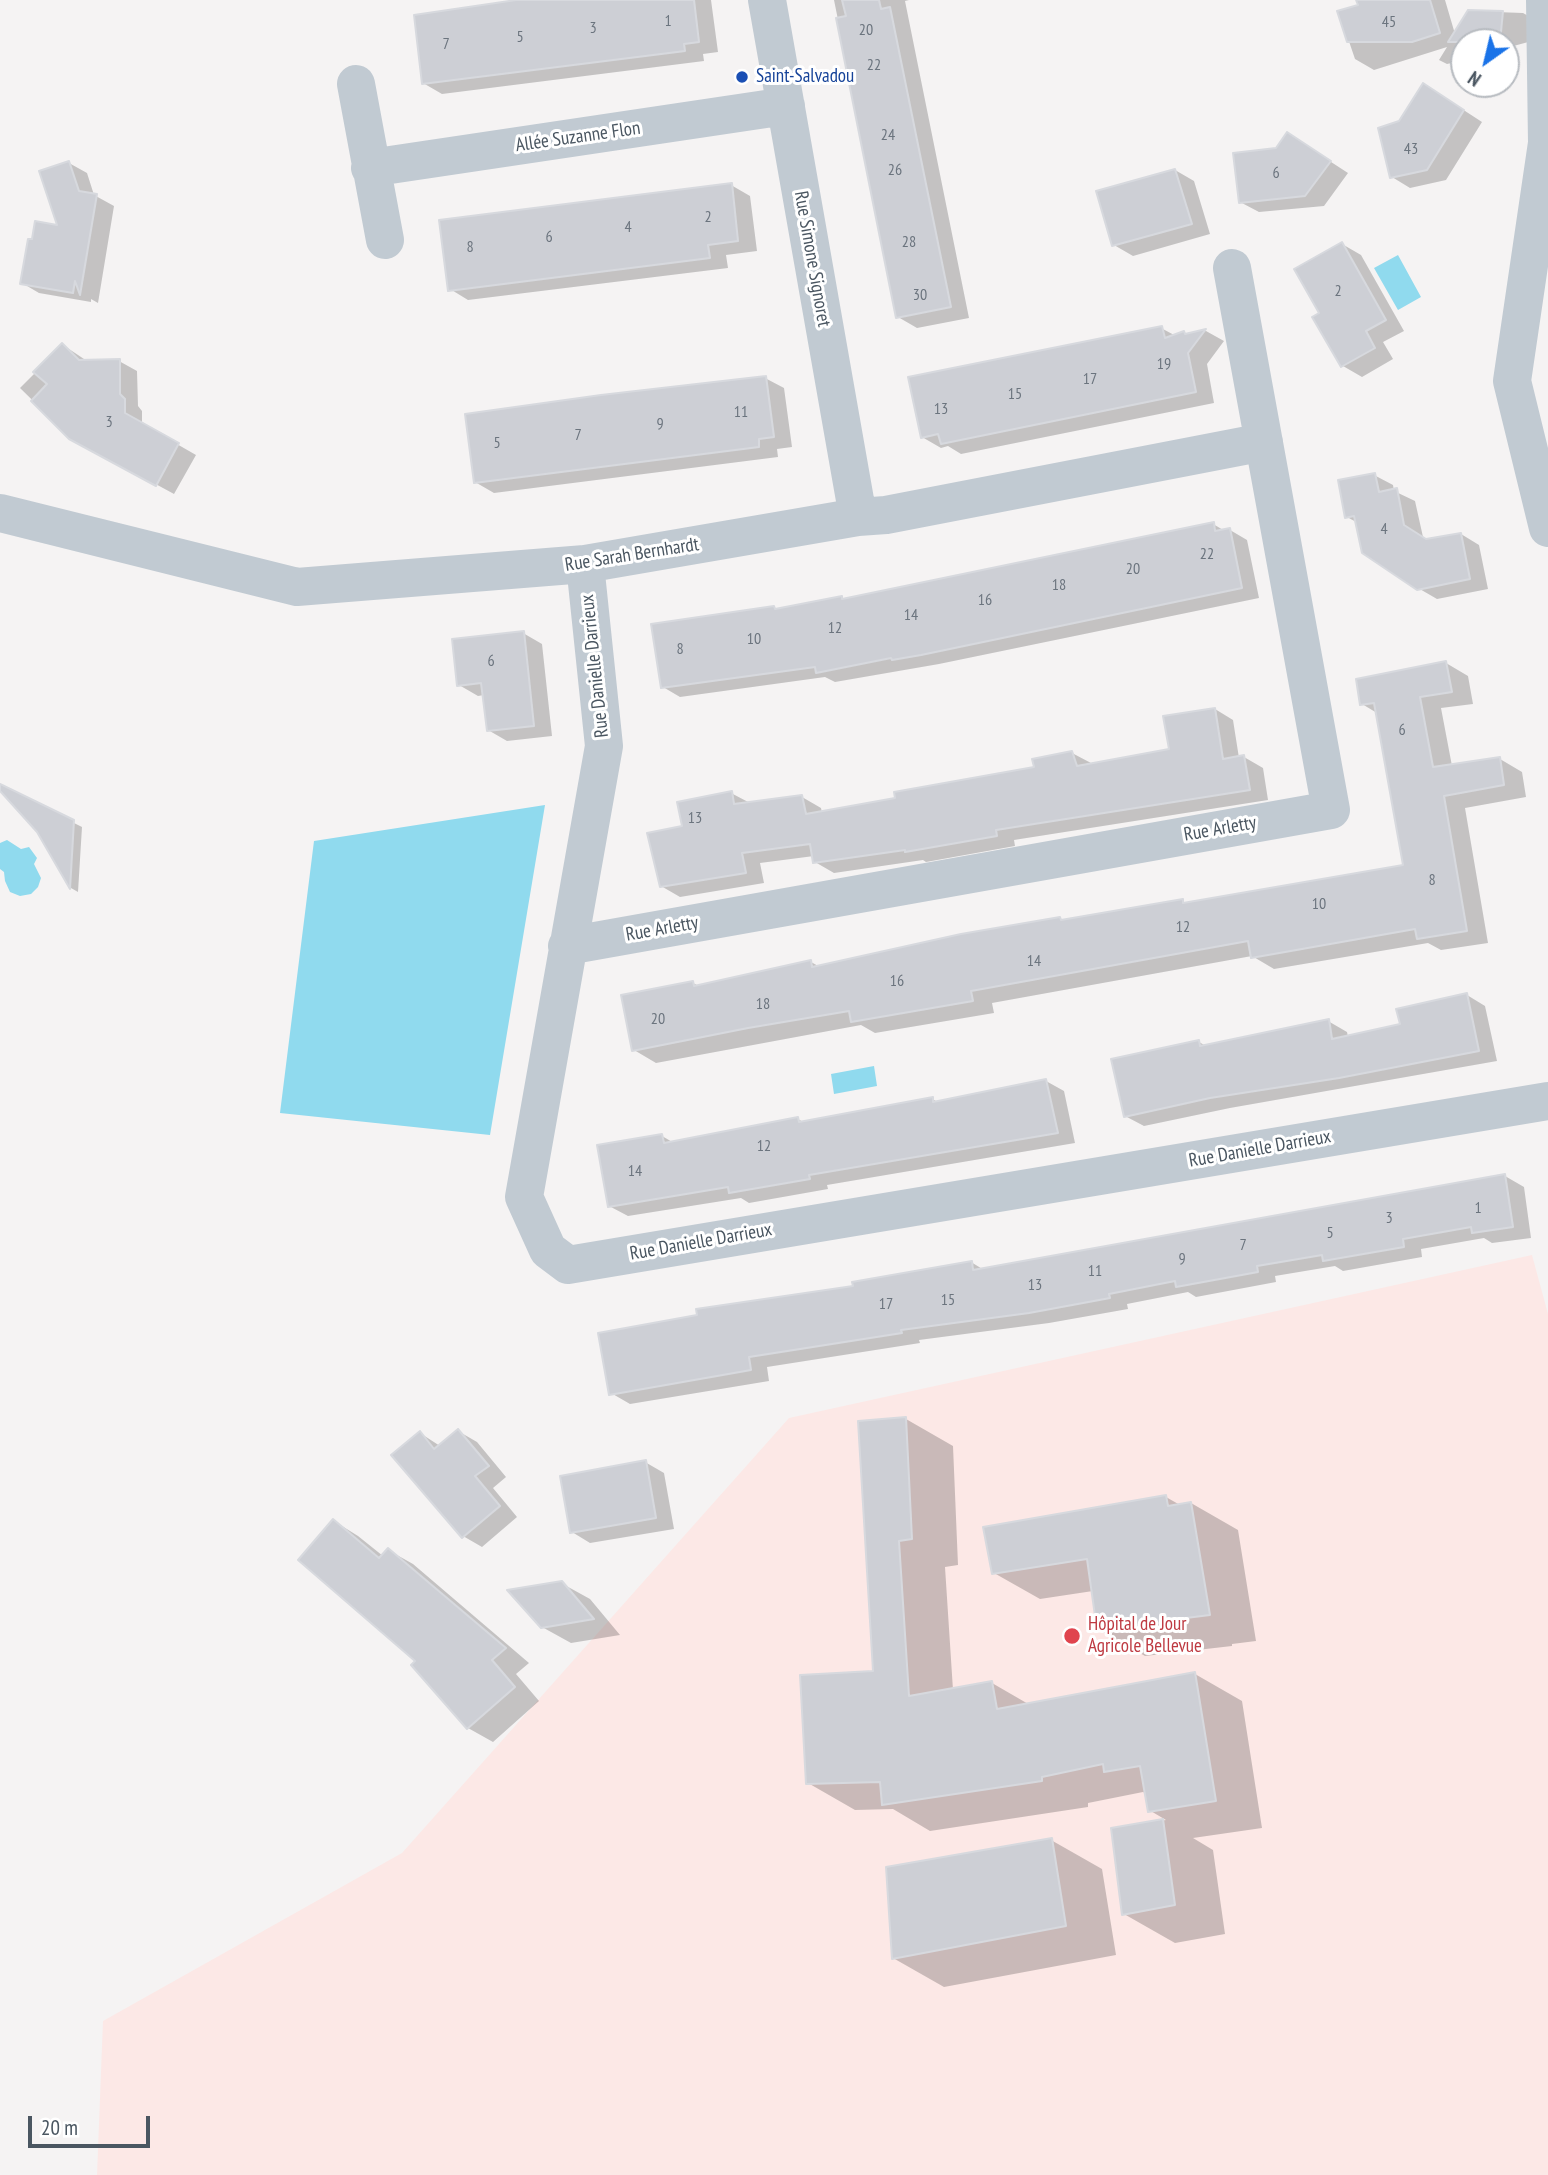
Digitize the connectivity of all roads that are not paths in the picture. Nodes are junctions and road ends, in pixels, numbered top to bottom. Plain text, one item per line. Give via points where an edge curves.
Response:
1 (767, 0) edge
2 (1545, 0) edge
3 (356, 84) dead end
4 (786, 106) junction
5 (370, 168) junction
6 (385, 240) dead end
7 (1232, 268) dead end
8 (1264, 442) junction
9 (0, 513) edge
10 (858, 517) junction
11 (1548, 528) edge
12 (585, 564) junction
13 (567, 946) junction
14 (1548, 1101) edge

1 - 4 street, Rue Simone Signoret
2 - 11 street via 1547,143 1512,381
3 - 5 street
4 - 5 street, Allée Suzanne Flon
4 - 10 street, Rue Simone Signoret
5 - 6 street
7 - 8 street, Rue Arletty
8 - 10 street, Rue Sarah Bernhardt
8 - 13 street, Rue Arletty via 1331,810
9 - 12 street, Rue Sarah Bernhardt via 297,586
10 - 12 street, Rue Sarah Bernhardt
12 - 13 street, Rue Danielle Darrieux via 604,746
13 - 14 street, Rue Danielle Darrieux via 524,1197 548,1250 568,1265

